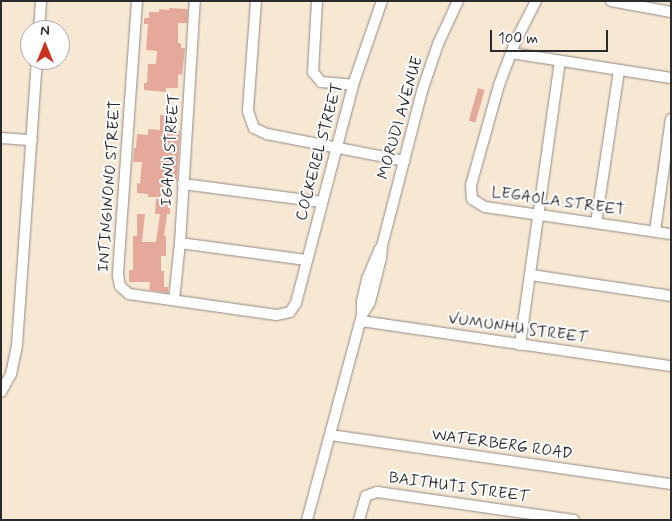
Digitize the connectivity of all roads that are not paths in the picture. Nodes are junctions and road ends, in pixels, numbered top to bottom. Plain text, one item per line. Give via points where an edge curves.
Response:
1 (41, 1) edge
2 (137, 1) edge
3 (195, 1) edge
4 (256, 1) edge
5 (317, 1) edge
6 (382, 1) edge
7 (458, 1) edge
8 (536, 1) edge
9 (612, 1) edge
10 (671, 12) edge
11 (40, 20) edge
12 (511, 53) junction
13 (560, 62) junction
14 (36, 70) edge
15 (619, 71) junction
16 (671, 78) edge
17 (354, 85) junction
18 (671, 118) edge
19 (1, 138) edge
20 (32, 140) junction
21 (339, 147) junction
22 (404, 161) junction
23 (183, 184) junction
24 (322, 202) junction
25 (538, 214) junction
26 (596, 223) junction
27 (655, 231) junction
28 (671, 234) edge
29 (180, 243) junction
30 (306, 260) junction
31 (531, 276) junction
32 (671, 296) edge
33 (174, 300) junction
34 (290, 312) joint
35 (362, 318) junction
36 (520, 345) junction
37 (671, 366) edge
38 (1, 392) edge
39 (330, 435) junction
40 (671, 484) edge
41 (307, 520) edge
42 (359, 520) edge
43 (574, 520) edge

1 - 11 street
2 - 33 street, INTINGINONO STREET via 118,282 130,294
3 - 23 street, IGANU STREET
4 - 21 street via 248,111 251,123 262,133
5 - 17 street via 312,66 315,76 326,83
6 - 17 street, COCKEREL STREET
7 - 22 street, MORUDI AVENUE via 428,71
8 - 12 street, LEGAOLA STREET
9 - 10 street
12 - 13 street
12 - 25 street, LEGAOLA STREET via 470,185 470,194 476,203 485,207
13 - 15 street
13 - 25 street
14 - 20 street
15 - 16 street
15 - 26 street
17 - 21 street, COCKEREL STREET
18 - 27 street
19 - 20 street
20 - 38 street via 17,344 11,374
21 - 22 street
21 - 24 street, COCKEREL STREET
22 - 35 street, MORUDI AVENUE via 382,246 374,257 367,279
23 - 24 street
23 - 29 street, IGANU STREET
24 - 30 street, COCKEREL STREET
25 - 26 street, LEGAOLA STREET
25 - 31 street
26 - 27 street, LEGAOLA STREET
27 - 28 street, LEGAOLA STREET
29 - 30 street
29 - 33 street, IGANU STREET
30 - 34 street, COCKEREL STREET via 296,302
31 - 32 street
31 - 36 street
33 - 34 street, INTINGINONO STREET via 276,315
35 - 36 street, VUMUNHU STREET
35 - 39 street, MORUDI AVENUE
36 - 37 street, VUMUNHU STREET
39 - 40 street, WATERBERG ROAD
39 - 41 street, MORUDI AVENUE
42 - 43 street, BAITHUTI STREET via 366,496 377,492

